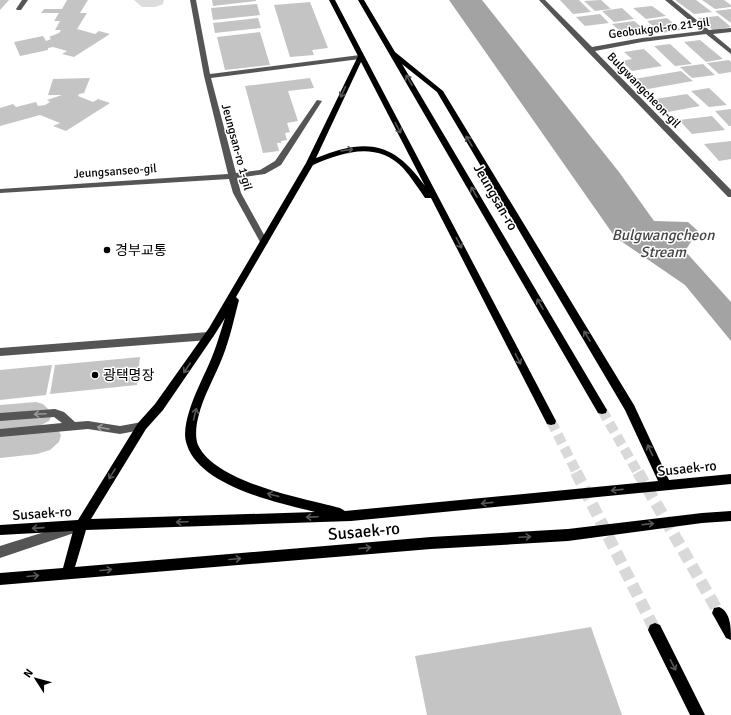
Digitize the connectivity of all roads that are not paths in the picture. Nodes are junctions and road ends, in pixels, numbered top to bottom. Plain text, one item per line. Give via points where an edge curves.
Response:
1 (26, 0) edge
2 (193, 0) edge
3 (332, 0) edge
4 (361, 0) edge
5 (542, 0) edge
6 (668, 0) edge
7 (19, 9) dead end
8 (731, 30) edge
9 (707, 32) junction
10 (590, 50) junction
11 (392, 52) junction
12 (731, 52) edge
13 (360, 57) junction
14 (206, 76) junction
15 (319, 101) dead end
16 (310, 163) junction
17 (232, 176) junction
18 (0, 191) edge
19 (731, 195) edge
20 (449, 224) junction
21 (264, 242) junction
22 (238, 286) junction
23 (209, 336) junction
24 (0, 352) edge
25 (602, 410) tunnel mouth
26 (0, 417) edge
27 (551, 421) tunnel mouth
28 (74, 426) junction
29 (142, 426) junction
30 (0, 433) edge
31 (731, 479) edge
32 (666, 485) junction
33 (351, 516) junction
34 (731, 516) edge
35 (81, 525) junction
36 (0, 530) edge
37 (0, 552) edge
38 (67, 574) junction
39 (0, 579) edge
40 (719, 613) tunnel mouth
41 (655, 630) tunnel mouth
42 (731, 633) edge
43 (698, 715) edge

1 - 7 street
2 - 14 street, Jeungsan-ro 1-gil
3 - 13 main road
4 - 11 main road, Jeungsan-ro
5 - 10 street, Bulgwangcheon-gil
6 - 9 street
8 - 9 street, Geobukgol-ro 21-gil
9 - 10 street, Geobukgol-ro 21-gil via 607,45
9 - 12 street
10 - 19 street, Bulgwangcheon-gil
25 -> 11 main road, Jeungsan-ro
32 -> 11 main road via 630,408 440,91
13 - 14 street
13 -> 16 main road
13 -> 20 main road
14 - 17 street, Jeungsan-ro 1-gil
15 - 17 street, Jeungsanseo-gil via 278,163 262,172
16 -> 20 main road via 334,152 350,149 382,151 395,157 408,169
16 - 21 main road
17 - 18 street, Jeungsanseo-gil
17 - 21 street, Jeungsan-ro 1-gil via 237,193
20 -> 27 main road
21 - 22 main road
22 - 23 main road
33 -> 22 main road via 257,490 223,477 202,461 192,445 191,429 197,405 219,354
23 - 24 street
23 -> 29 main road via 160,408
28 -> 26 street via 55,413
29 -> 28 street via 120,430 88,425
28 - 30 street
29 -> 35 main road
31 - 32 main road, Susaek-ro
32 -> 33 main road, Susaek-ro
33 -> 35 main road, Susaek-ro
38 -> 34 main road, Susaek-ro via 431,543 568,535
35 -> 36 main road, Susaek-ro
35 - 37 street
35 - 38 main road
39 -> 38 main road, Susaek-ro
40 - 42 main road
41 -> 43 main road

